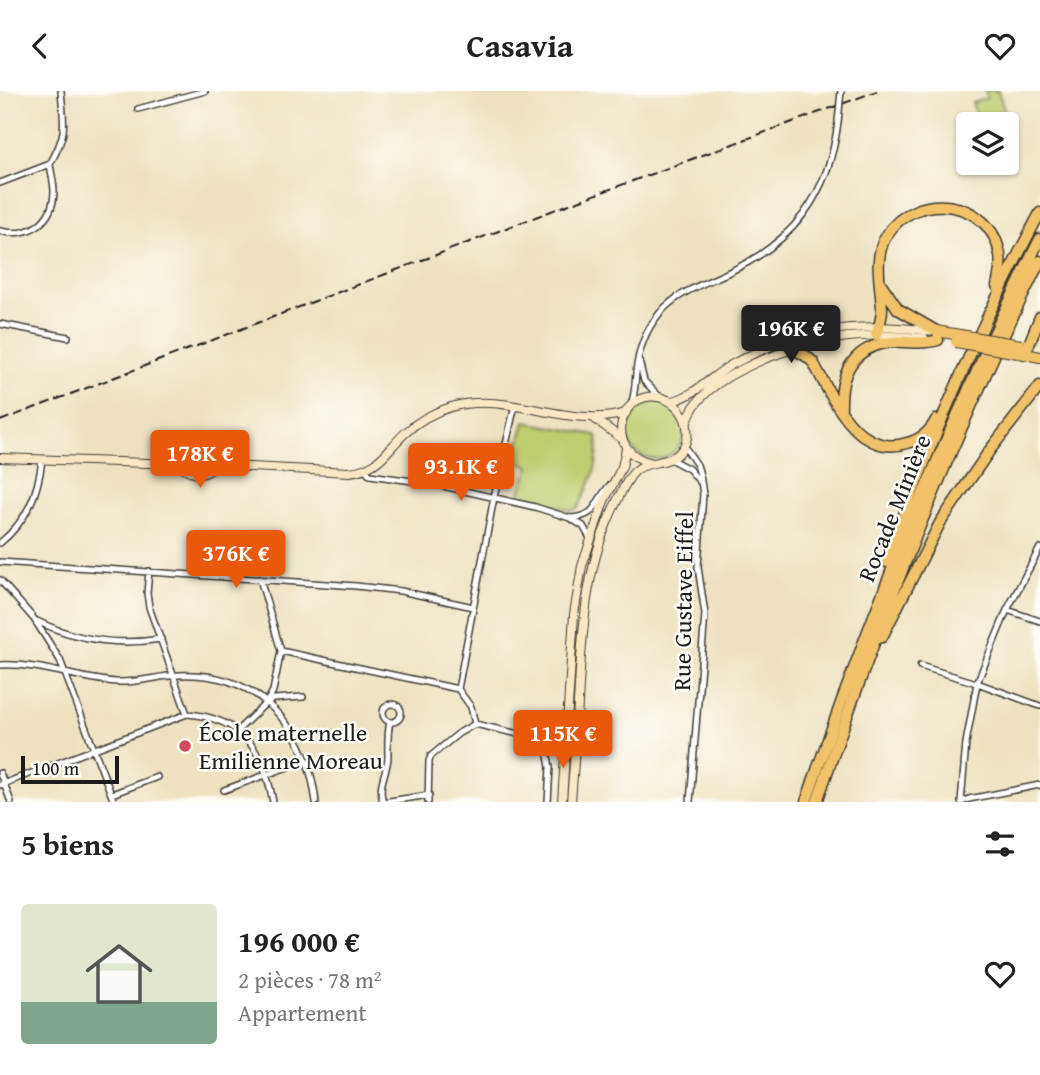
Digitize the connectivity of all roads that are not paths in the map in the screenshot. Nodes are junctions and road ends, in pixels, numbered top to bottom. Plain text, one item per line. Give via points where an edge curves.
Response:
1 (61, 91) edge
2 (205, 91) edge
3 (841, 91) edge
4 (138, 109) dead end
5 (50, 164) junction
6 (0, 183) edge
7 (1040, 213) edge
8 (0, 231) edge
9 (1040, 239) edge
10 (1040, 261) edge
11 (878, 279) junction
12 (995, 299) junction
13 (1040, 317) edge
14 (0, 324) edge
15 (878, 330) junction
16 (937, 335) junction
17 (68, 337) dead end
18 (781, 342) junction
19 (794, 348) junction
20 (1040, 348) edge
21 (1023, 349) junction
22 (1040, 357) edge
23 (639, 361) junction
24 (1039, 388) edge
25 (661, 397) junction
26 (672, 401) junction
27 (950, 401) junction
28 (515, 405) junction
29 (628, 409) junction
30 (841, 409) junction
31 (592, 418) junction
32 (687, 422) junction
33 (622, 438) junction
34 (684, 446) junction
35 (626, 448) junction
36 (192, 457) junction
37 (0, 458) edge
38 (670, 459) junction
39 (42, 460) junction
40 (652, 463) junction
41 (176, 464) junction
42 (210, 465) junction
43 (365, 469) junction
44 (190, 470) junction
45 (615, 481) junction
46 (701, 484) junction
47 (494, 497) junction
48 (570, 518) junction
49 (590, 538) junction
50 (0, 543) edge
51 (1040, 548) edge
52 (0, 562) edge
53 (149, 571) junction
54 (260, 579) junction
55 (0, 580) edge
56 (473, 607) junction
57 (1007, 610) junction
58 (34, 619) junction
59 (1040, 621) edge
60 (864, 638) junction
61 (161, 639) junction
62 (281, 651) junction
63 (0, 665) edge
64 (865, 665) junction
65 (920, 666) dead end
66 (65, 673) junction
67 (174, 675) junction
68 (977, 683) junction
69 (458, 689) junction
70 (303, 697) dead end
71 (267, 702) junction
72 (1040, 706) edge
73 (187, 714) junction
74 (390, 722) dead end
75 (475, 724) junction
76 (238, 730) junction
77 (94, 750) junction
78 (307, 760) junction
79 (0, 773) edge
80 (268, 775) junction
81 (157, 777) dead end
82 (2, 784) edge
83 (1040, 785) edge
84 (225, 790) dead end
85 (111, 794) junction
86 (428, 798) edge
87 (11, 802) edge
88 (114, 802) edge
89 (273, 802) edge
90 (316, 802) edge
91 (383, 802) edge
92 (548, 802) edge
93 (562, 802) edge
94 (572, 802) edge
95 (690, 802) edge
96 (806, 802) edge
97 (817, 802) edge
98 (961, 802) edge

1 - 5 street via 63,142
2 - 4 street
3 - 23 street, bridge via 833,153 819,192 793,229 767,252 667,305 649,327
5 - 6 street
5 - 8 street via 54,189 48,213 26,232
7 - 12 highway
9 - 60 highway, Rocade Minière via 938,455
10 - 64 highway, Rocade Minière via 948,458
11 - 12 highway via 884,238 899,220 923,207 948,205 979,218 993,235 1001,264
11 - 15 highway via 882,312
11 - 16 highway via 898,309
12 - 27 highway
13 - 21 highway
14 - 17 street
15 - 16 main road
15 - 18 main road via 831,330
15 - 19 main road
16 - 21 highway, bridge
16 - 30 highway via 931,342 891,342 857,357 844,377
18 - 19 highway
18 - 26 main road via 738,361
19 - 30 highway via 813,362
19 - 32 main road via 717,385 695,402
20 - 21 highway
21 - 22 highway
23 - 25 street via 644,381
23 - 29 street
24 - 64 highway via 940,523 873,659
25 - 26 main road
25 - 29 main road via 642,399
26 - 32 main road
27 - 30 highway via 923,436 893,446 864,438
27 - 60 highway via 911,496
28 - 31 main road
28 - 43 main road via 466,404 437,412 405,432 379,462
28 - 47 street
29 - 31 main road
29 - 33 main road
31 - 33 main road
32 - 34 main road
33 - 35 main road
34 - 38 main road
34 - 46 street, Rue Gustave Eiffel via 697,465
35 - 40 main road
35 - 45 main road
36 - 41 main road
36 - 42 main road via 202,455
36 - 44 main road
37 - 39 main road
38 - 40 main road
38 - 46 street, Rue Gustave Eiffel via 689,469
39 - 41 main road
39 - 50 street via 31,505
40 - 94 main road via 641,466 625,484 595,559 583,630
41 - 44 main road
42 - 43 main road
42 - 44 main road via 205,474
43 - 47 street via 370,475
45 - 48 street via 590,513
45 - 49 main road
46 - 95 street, Rue Gustave Eiffel via 698,567 705,614
47 - 48 street
47 - 56 street
48 - 49 street via 583,526
49 - 93 main road via 574,614
51 - 57 street
52 - 53 street
53 - 54 street
53 - 61 street via 148,600
54 - 56 street via 401,591
54 - 62 street
55 - 58 street
56 - 69 street
57 - 59 street
57 - 68 street
58 - 61 street via 84,639 124,643
58 - 66 street
60 - 96 highway, Rocade Minière
61 - 67 street
62 - 69 street
62 - 71 street
63 - 66 street
64 - 97 highway, Rocade Minière
65 - 68 street
66 - 67 street via 121,682
66 - 77 street
67 - 71 street via 223,680
67 - 73 street
68 - 72 street
68 - 98 street
69 - 75 street via 471,707
70 - 71 street
71 - 76 street
71 - 78 street via 291,728
73 - 76 street
73 - 77 street
74 - 91 street via 388,760 380,789
75 - 86 street via 431,756
75 - 92 street via 545,740 550,767
76 - 80 street
77 - 82 street
77 - 85 street
78 - 80 street
78 - 90 street
79 - 82 street
80 - 84 street
80 - 89 street
81 - 85 street
82 - 87 street
83 - 98 street
85 - 88 street
86 - 91 street

